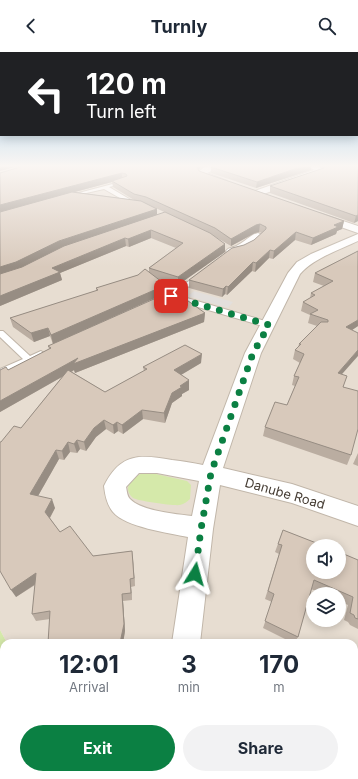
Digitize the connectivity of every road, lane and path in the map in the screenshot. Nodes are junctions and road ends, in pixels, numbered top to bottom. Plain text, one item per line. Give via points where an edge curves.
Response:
1 (125, 199) edge
2 (117, 202) edge
3 (134, 204) junction
4 (144, 206) edge
5 (307, 212) edge
6 (358, 230) edge
7 (258, 236) edge
8 (358, 237) edge
9 (229, 251) edge
10 (204, 273) edge
11 (171, 296) junction
12 (157, 302) edge
13 (269, 325) junction
14 (0, 333) edge
15 (50, 350) edge
16 (29, 360) junction
17 (0, 372) edge
18 (211, 473) junction
19 (358, 516) edge
20 (201, 529) junction
21 (187, 639) edge

1 - 3 lane
2 - 3 lane
3 - 4 lane
5 - 6 street
7 - 9 street via 242,248
8 - 13 street via 301,265 291,279
10 - 11 lane
11 - 12 lane
11 - 13 lane
13 - 18 street via 253,353
14 - 16 lane
15 - 16 lane
16 - 17 lane
18 - 19 street, Danube Road via 246,481
18 - 20 street
18 - 20 street, Danube Road via 146,464 135,466 123,473 115,486 116,498 124,509 137,515
20 - 21 street

